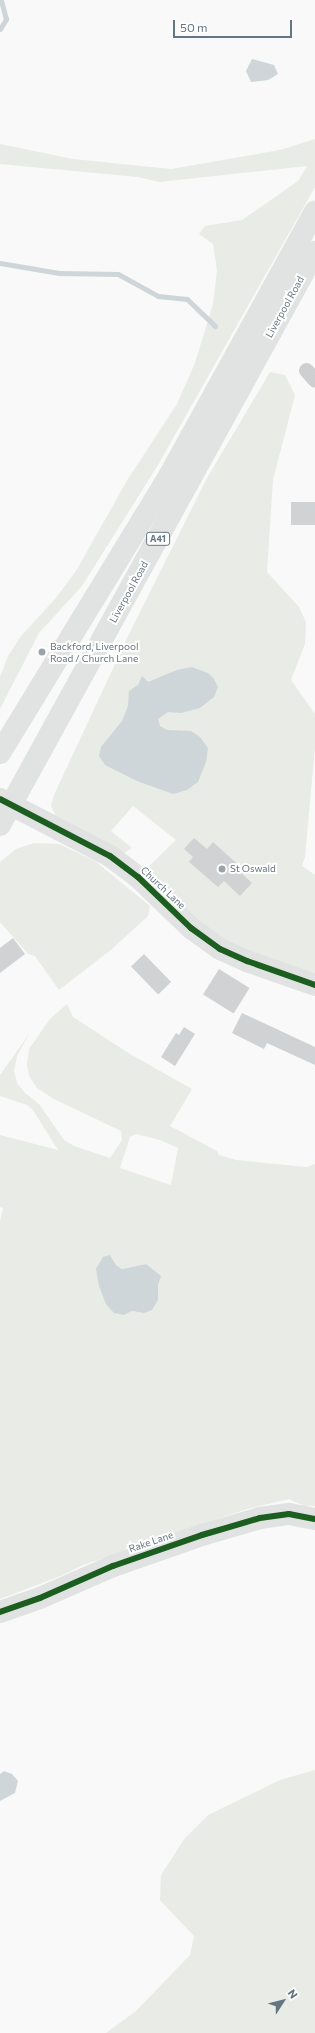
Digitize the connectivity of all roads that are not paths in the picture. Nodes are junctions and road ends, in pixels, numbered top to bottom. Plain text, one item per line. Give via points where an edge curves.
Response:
1 (315, 212) edge
2 (315, 252) edge
3 (0, 753) edge
4 (6, 802) edge
5 (0, 825) edge
6 (315, 985) edge
7 (315, 1519) edge
8 (0, 1612) edge

1 - 3 main road, Liverpool Road / A41 via 169,476
2 - 4 main road, Liverpool Road / A41
4 - 5 main road, Liverpool Road / A41
4 - 6 main road, Church Lane via 110,856 138,877 191,928 220,949
7 - 8 main road, Rake Lane via 290,1514 260,1518 113,1566 40,1598

